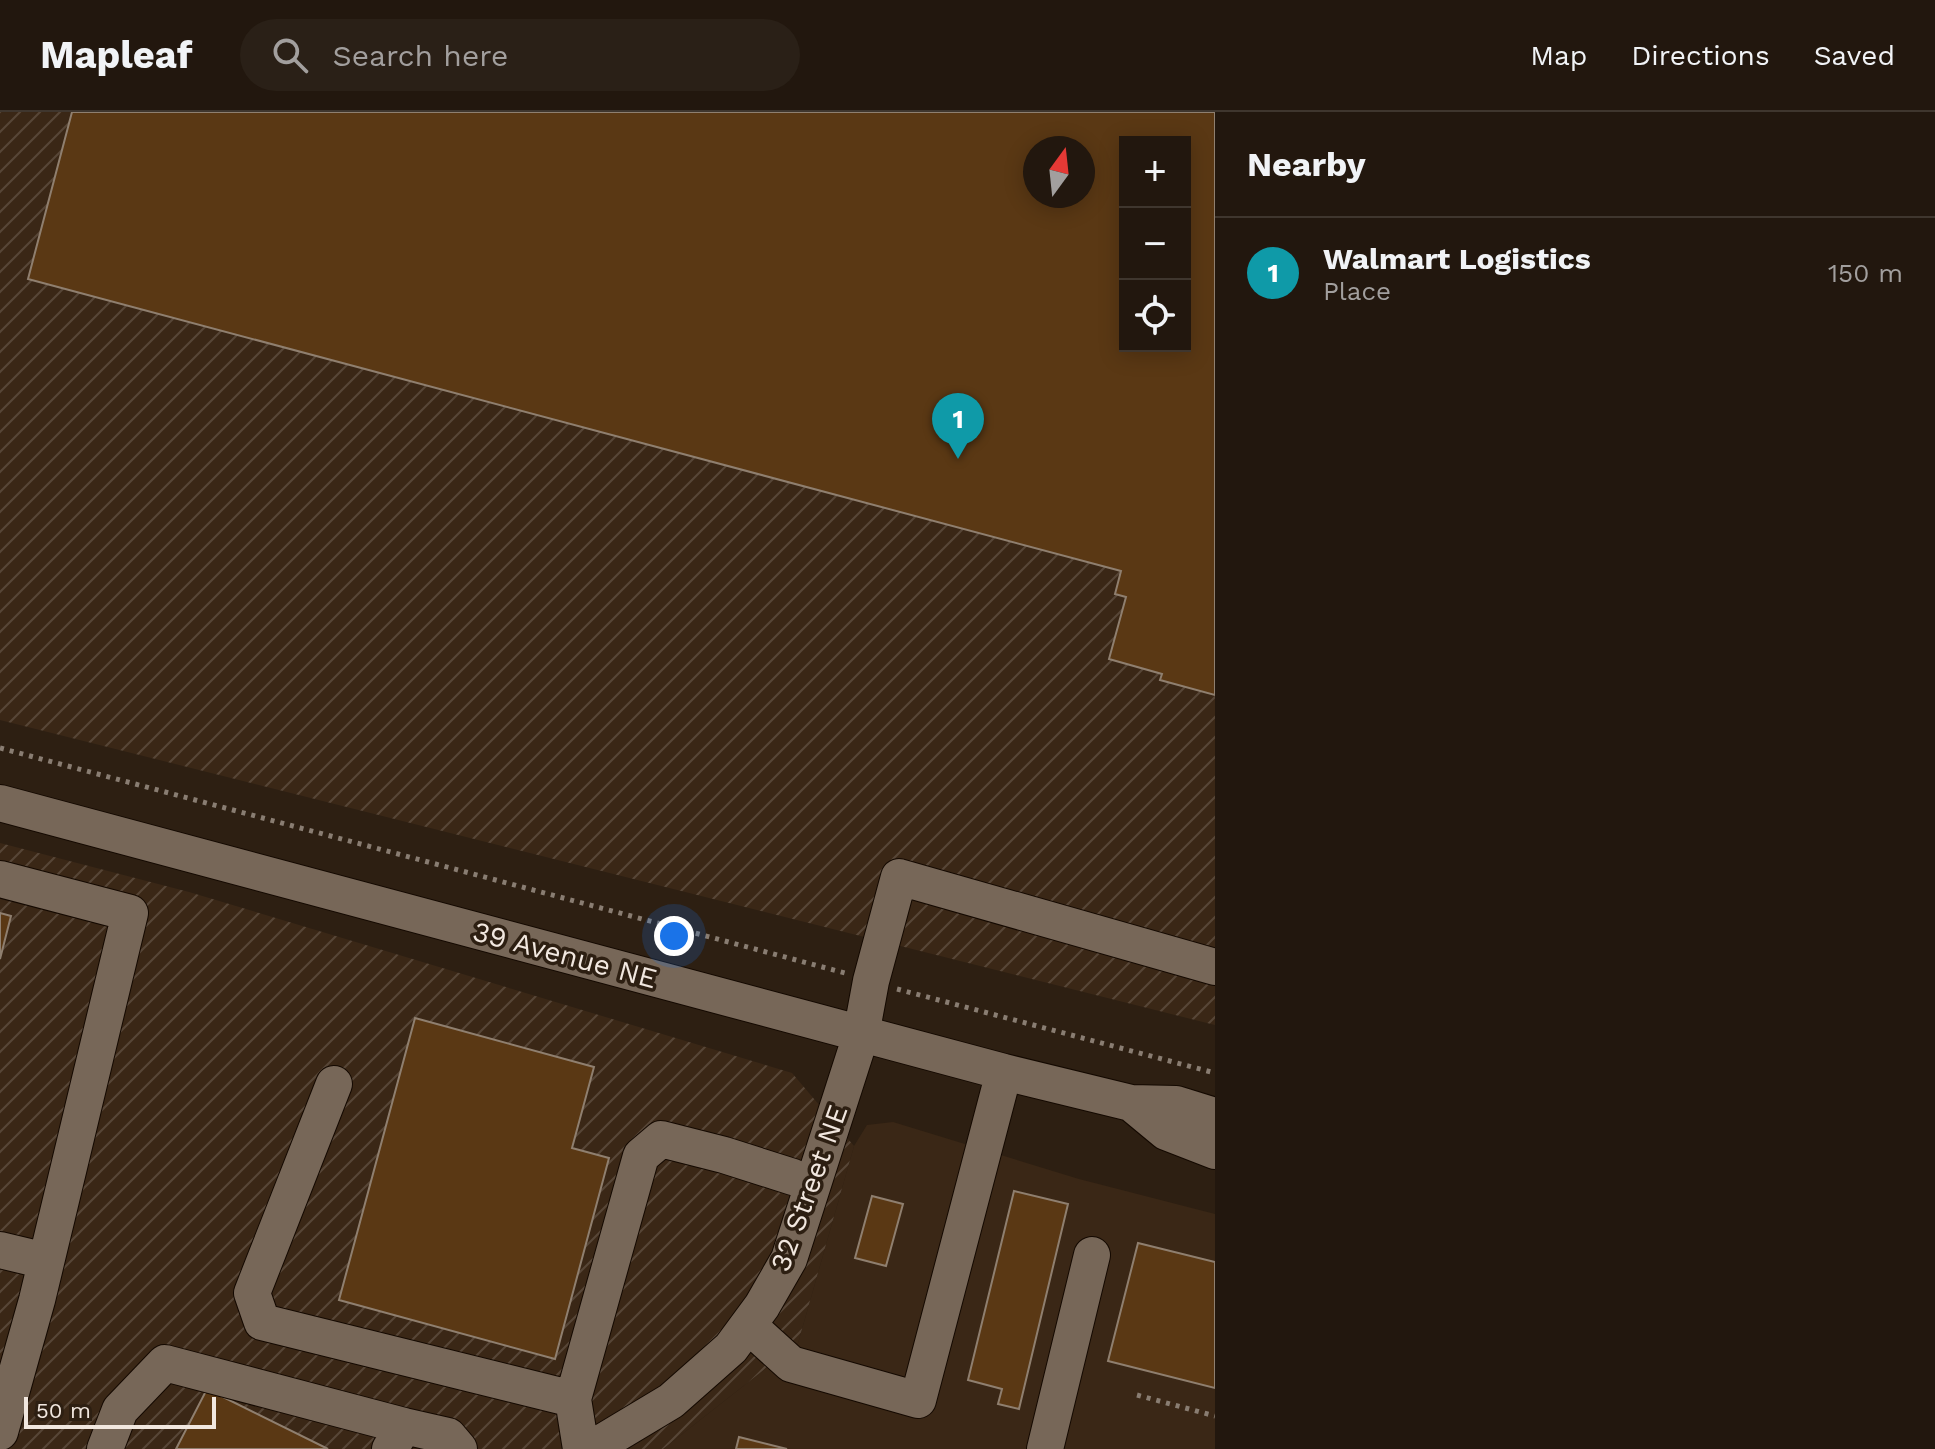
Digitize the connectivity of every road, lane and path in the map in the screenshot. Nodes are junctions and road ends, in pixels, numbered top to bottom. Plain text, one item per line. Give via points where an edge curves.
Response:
1 (0, 748) edge
2 (0, 803) edge
3 (0, 879) edge
4 (1215, 967) edge
5 (871, 981) junction
6 (861, 1035) junction
7 (1004, 1072) junction
8 (1215, 1073) edge
9 (334, 1084) dead end
10 (1131, 1103) junction
11 (1215, 1116) edge
12 (1215, 1151) edge
13 (793, 1177) dead end
14 (0, 1250) edge
15 (1092, 1255) dead end
16 (46, 1261) junction
17 (748, 1325) junction
18 (1137, 1395) dead end
19 (573, 1399) junction
20 (1215, 1416) edge
21 (0, 1432) edge
22 (397, 1437) edge
23 (105, 1449) edge
24 (459, 1449) edge
25 (581, 1449) edge
26 (591, 1449) edge
27 (1045, 1449) edge

1 - 5 path
2 - 6 street, 39 Avenue NE
3 - 16 street via 130,913
4 - 5 street, 32 Street NE via 899,877
5 - 6 street, 32 Street NE
5 - 8 path
6 - 7 street, 39 Avenue NE
6 - 17 street, 32 Street NE via 789,1259
7 - 10 street, 39 Avenue NE
7 - 17 street via 918,1400 791,1364
9 - 19 street via 252,1293 262,1322
10 - 11 street, 39 Avenue NE via 1176,1104
10 - 12 street, 39 Avenue NE via 1166,1132
13 - 19 street via 661,1139 641,1156
14 - 16 street
15 - 27 street
16 - 21 street
17 - 26 street, 32 Street NE via 731,1348 671,1401
18 - 20 path
19 - 25 street
22 - 23 street via 165,1363 120,1410
22 - 24 street via 448,1436

